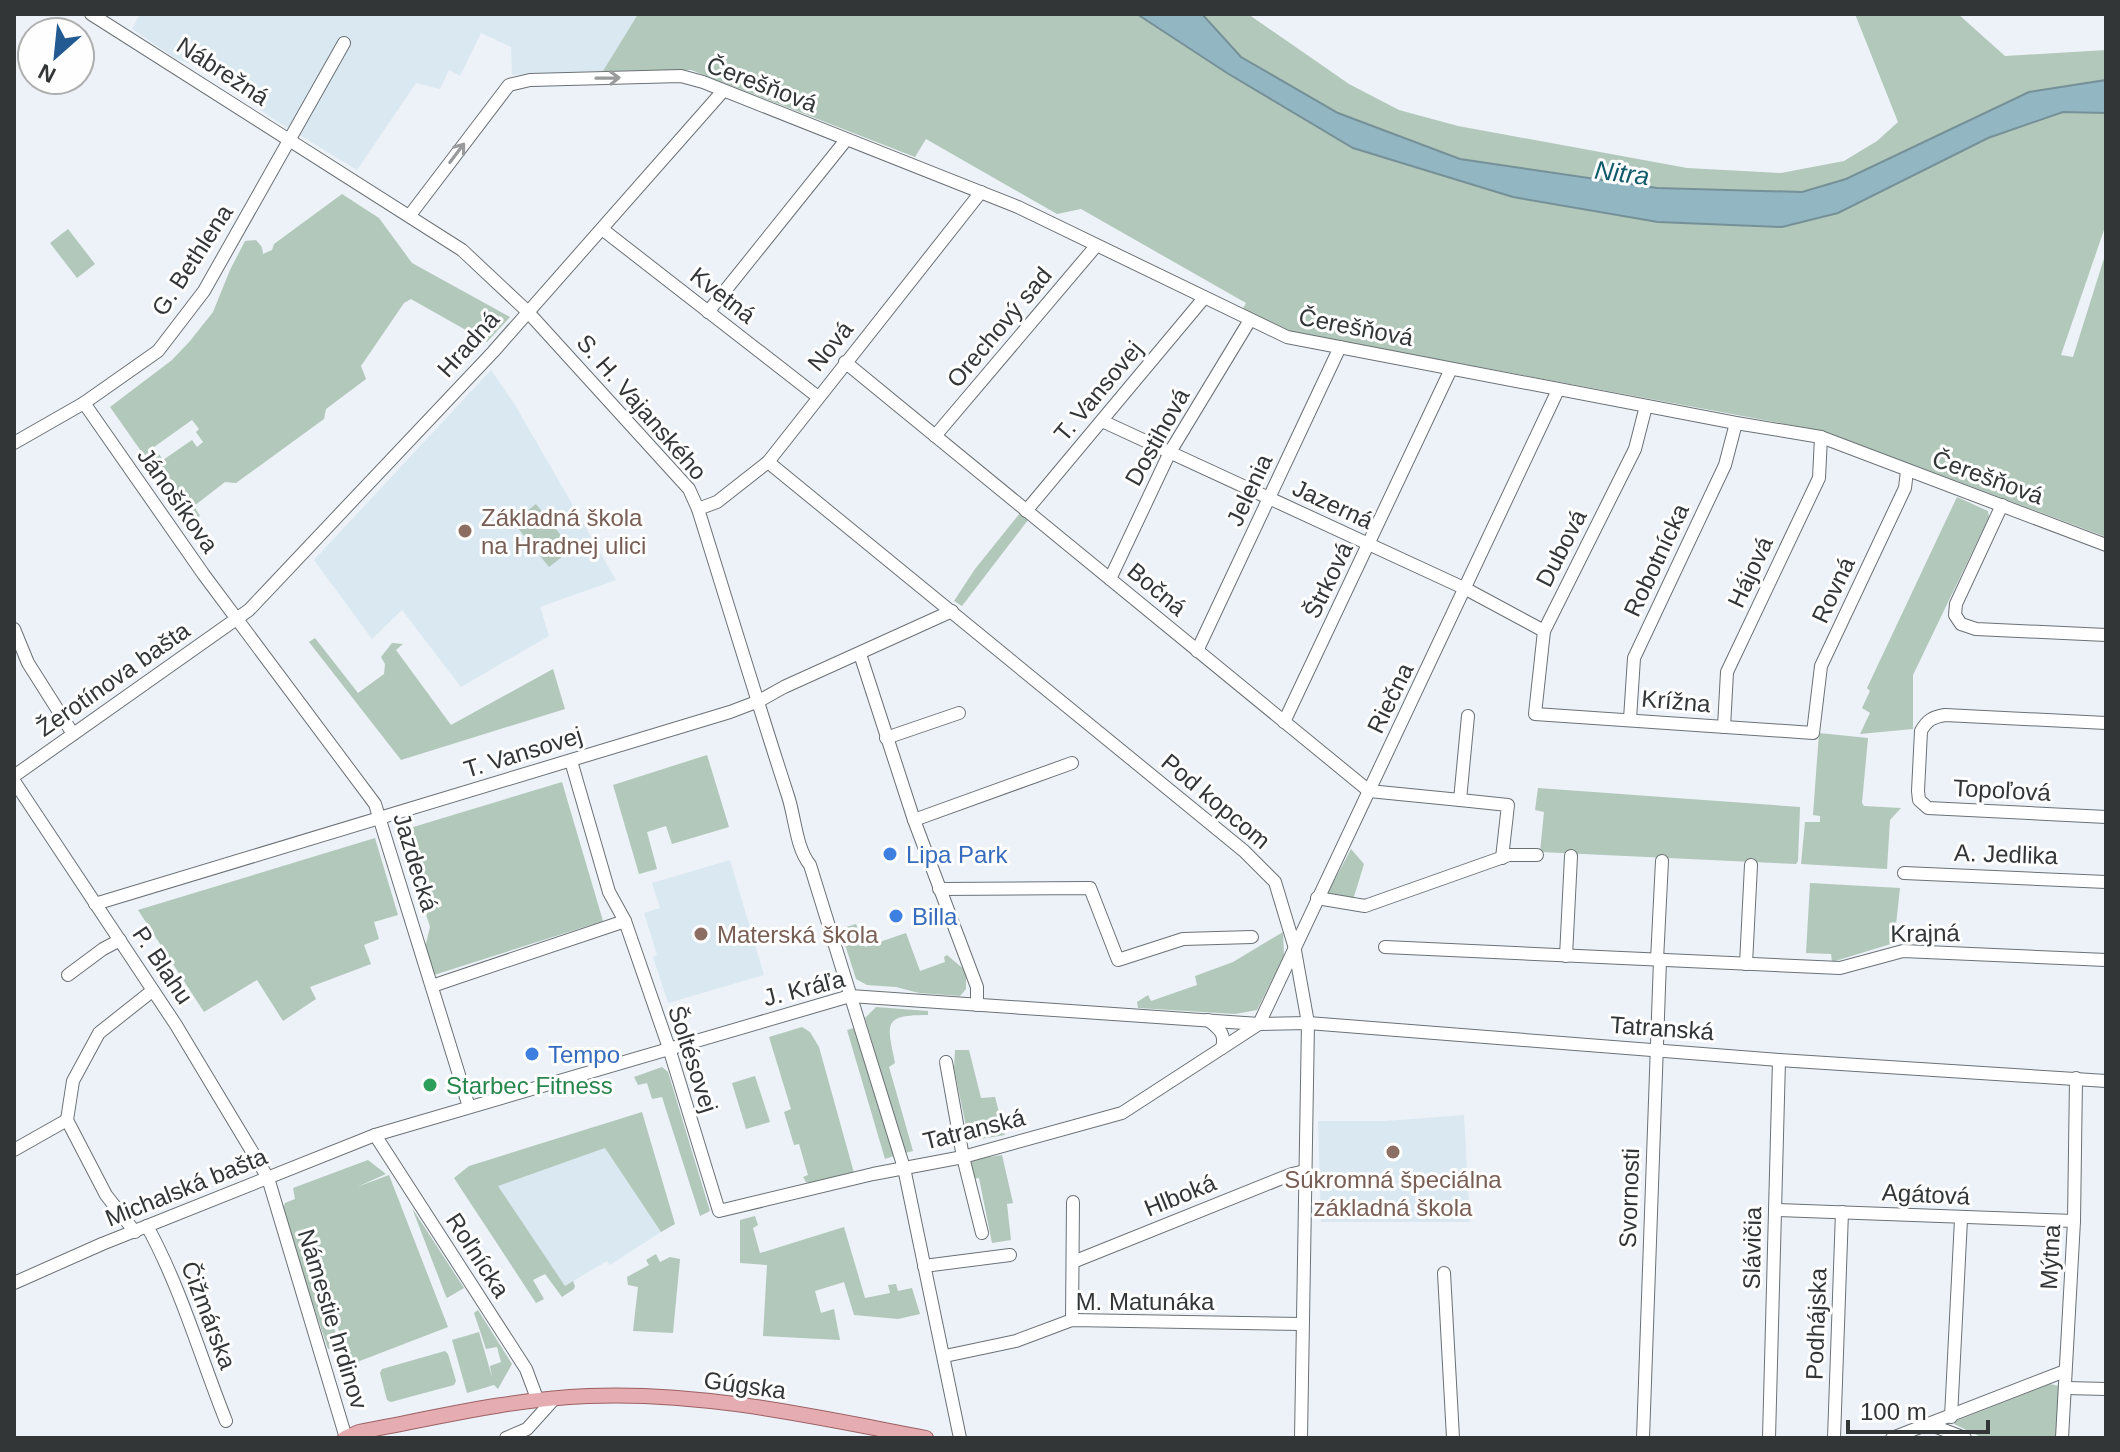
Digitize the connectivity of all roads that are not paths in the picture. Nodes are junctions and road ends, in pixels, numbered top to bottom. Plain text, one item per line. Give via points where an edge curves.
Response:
1 (91, 14) edge
2 (344, 43) dead end
3 (723, 91) junction
4 (289, 140) junction
5 (846, 140) junction
6 (981, 192) junction
7 (410, 215) junction
8 (602, 229) junction
9 (1096, 246) junction
10 (1204, 298) junction
11 (527, 311) junction
12 (708, 312) junction
13 (1250, 320) junction
14 (1340, 347) junction
15 (845, 362) junction
16 (1451, 369) junction
17 (1558, 390) junction
18 (818, 397) junction
19 (84, 403) junction
20 (1646, 406) junction
21 (1102, 421) junction
22 (1736, 423) junction
23 (935, 436) junction
24 (1821, 437) junction
25 (14, 443) edge
26 (1170, 452) junction
27 (768, 462) junction
28 (1907, 471) junction
29 (1269, 498) junction
30 (2002, 505) junction
31 (698, 509) junction
32 (1026, 511) junction
33 (1369, 545) junction
34 (2106, 545) edge
35 (1110, 579) junction
36 (1466, 589) junction
37 (952, 611) junction
38 (238, 620) junction
39 (14, 629) edge
40 (1544, 631) junction
41 (2106, 635) edge
42 (1197, 651) junction
43 (860, 654) junction
44 (759, 701) junction
45 (959, 713) dead end
46 (1535, 714) joint
47 (1468, 716) dead end
48 (1630, 719) junction
49 (1284, 722) junction
50 (2106, 723) edge
51 (1724, 727) junction
52 (1813, 733) joint
53 (73, 734) junction
54 (886, 738) junction
55 (571, 761) junction
56 (1072, 763) dead end
57 (14, 778) edge
58 (1369, 791) junction
59 (1460, 800) junction
60 (2106, 817) edge
61 (381, 818) junction
62 (914, 820) junction
63 (1537, 855) dead end
64 (1571, 856) dead end
65 (1502, 858) junction
66 (1662, 861) dead end
67 (1751, 865) dead end
68 (1904, 873) dead end
69 (2106, 882) edge
70 (939, 889) junction
71 (1317, 898) junction
72 (95, 904) junction
73 (625, 921) junction
74 (1252, 937) dead end
75 (120, 940) junction
76 (1294, 945) junction
77 (1385, 947) dead end
78 (1566, 956) junction
79 (1658, 960) junction
80 (2106, 960) edge
81 (1746, 964) junction
82 (68, 975) dead end
83 (432, 986) junction
84 (152, 991) junction
85 (850, 996) junction
86 (977, 1005) junction
87 (1208, 1020) junction
88 (1308, 1023) junction
89 (1259, 1024) junction
90 (669, 1048) junction
91 (1222, 1048) junction
92 (1657, 1050) junction
93 (1779, 1060) junction
94 (946, 1062) dead end
95 (2076, 1078) junction
96 (2106, 1081) edge
97 (469, 1107) junction
98 (67, 1120) junction
99 (375, 1135) junction
100 (14, 1150) edge
101 (963, 1157) junction
102 (904, 1168) junction
103 (1305, 1171) junction
104 (268, 1178) junction
105 (1073, 1202) dead end
106 (1775, 1210) junction
107 (719, 1211) joint
108 (1842, 1212) junction
109 (1961, 1219) junction
110 (2074, 1221) junction
111 (141, 1229) junction
112 (982, 1233) dead end
113 (1010, 1255) dead end
114 (1073, 1262) junction
115 (924, 1266) junction
116 (1444, 1272) dead end
117 (14, 1283) edge
118 (1072, 1320) junction
119 (1302, 1324) junction
120 (945, 1356) junction
121 (2065, 1371) junction
122 (2066, 1388) junction
123 (2106, 1389) edge
124 (555, 1398) junction
125 (538, 1401) junction
126 (1951, 1417) junction
127 (226, 1421) dead end
128 (1931, 1425) junction
129 (892, 1435) edge
130 (346, 1438) edge
131 (506, 1438) edge
132 (926, 1438) edge
133 (960, 1438) edge
134 (1301, 1438) edge
135 (1453, 1438) edge
136 (1643, 1438) edge
137 (1769, 1438) edge
138 (1834, 1438) edge
139 (1892, 1438) edge
140 (1965, 1438) edge
141 (2062, 1438) edge

1 - 4 street, Nábrežná
2 - 4 street, G. Bethlena
3 - 5 street, Čerešňová
7 -> 3 street, Čerešňová via 504,89 516,82 681,76
3 - 8 street, Hradná
4 - 7 street, S. H. Vajanského
4 - 19 street, G. Bethlena via 204,291 158,351
5 - 6 street, Čerešňová
5 - 12 street
6 - 9 street, Čerešňová
6 - 15 street, Nová
7 - 11 street, S. H. Vajanského via 462,250
8 - 11 street, Hradná
8 - 12 street, Kvetná
9 - 10 street, Čerešňová
9 - 23 street, Orechový sad
10 - 13 street, Čerešňová
10 - 21 street, T. Vansovej
11 - 31 street, S. H. Vajanského via 689,489
11 - 38 street, Hradná
12 - 18 street, Kvetná
13 - 14 street, Čerešňová via 1287,337
13 - 26 street, Dostihová
14 - 16 street, Čerešňová
14 - 29 street, Jelenia
15 - 18 street, Nová
15 - 23 street, Bočná
16 - 17 street, Čerešňová
16 - 33 street, Štrková
17 - 20 street, Čerešňová
17 - 36 street, Riečna
18 - 27 street, Nová
19 - 25 street, G. Bethlena
19 - 38 street, Jánošíkova
20 - 22 street, Čerešňová
20 - 40 street, Dubová via 1635,449
21 - 26 street, Jazerná
21 - 32 street, T. Vansovej
22 - 24 street, Čerešňová
22 - 48 street, Robotnícka via 1725,465 1634,658
23 - 32 street, Bočná
24 - 28 street, Čerešňová
24 - 51 street, Hájová via 1819,478 1727,672
26 - 29 street, Jazerná
26 - 35 street, Dostihová
27 - 31 street, Nová via 717,502
27 - 37 street, Pod kopcom
28 - 30 street, Čerešňová
28 - 52 street, Rovná via 1905,488 1821,666
29 - 33 street, Jazerná
29 - 42 street, Jelenia
30 - 34 street, Čerešňová
30 - 41 street via 1956,604 1961,624
31 - 44 street, S. H. Vajanského
32 - 35 street, Bočná
33 - 36 street, Jazerná
33 - 49 street, Štrková
35 - 42 street, Bočná
36 - 40 street, Jazerná
36 - 58 street, Riečna
37 - 43 street, T. Vansovej
37 - 76 street, Pod kopcom via 1244,851 1275,882
38 - 53 street, Žerotínova bašta
38 - 61 street, Jazdecká
39 - 53 street via 28,663
40 - 46 street, Dubová
42 - 49 street, Bočná
43 - 44 street, T. Vansovej
43 - 54 street
44 - 55 street, T. Vansovej
44 - 85 street, S. H. Vajanského
45 - 54 street
46 - 48 street, Krížna
47 - 59 street
48 - 51 street, Krížna
49 - 58 street, Bočná
50 - 60 street, Topoľová via 1934,717 1921,731 1918,791 1928,808
51 - 52 street, Krížna
53 - 57 street, Žerotínova bašta
54 - 62 street
55 - 61 street, T. Vansovej
55 - 73 street, Šoltésovej via 609,892
56 - 62 street
57 - 72 street, P. Blahu
58 - 59 street
58 - 71 street, Riečna
59 - 65 street via 1508,805
61 - 72 street, T. Vansovej
61 - 83 street, Jazdecká
62 - 70 street
63 - 65 street
64 - 78 street
65 - 71 street via 1365,906
66 - 79 street
67 - 81 street
68 - 69 street, A. Jedlika
70 - 74 street via 1090,888 1118,960 1183,939
70 - 86 street via 977,987
71 - 76 street, Riečna
72 - 75 street, P. Blahu
73 - 83 street
73 - 90 street, Šoltésovej
75 - 82 street
75 - 84 street, P. Blahu
76 - 88 street, Pod kopcom
76 - 89 street, Riečna
77 - 78 street, Krajná
78 - 79 street, Krajná
79 - 81 street, Krajná
79 - 92 street, Svornosti
80 - 81 street, Krajná via 1903,951 1840,968
83 - 97 street, Jazdecká
84 - 98 street via 99,1033 73,1081
84 - 104 street, P. Blahu
85 - 86 street, J. Kráľa
85 - 90 street, J. Kráľa
85 - 102 street, S. H. Vajanského
86 - 87 street, J. Kráľa
87 - 89 street, J. Kráľa
87 - 91 street via 1221,1031
88 - 89 street, Tatranská
88 - 92 street, Tatranská
88 - 103 street, Pod kopcom
89 - 91 street, Tatranská
90 - 97 street, J. Kráľa
90 - 107 street, Šoltésovej
91 - 101 street, Tatranská via 1122,1113
92 - 93 street, Tatranská
92 - 136 street, Svornosti
93 - 95 street, Tatranská
93 - 106 street, Slávičia
94 - 101 street
95 - 96 street, Tatranská
95 - 110 street, Mýtna
97 - 99 street, J. Kráľa
98 - 100 street
98 - 111 street, Čižmárska via 106,1195
99 - 104 street, Michalská bašta
99 - 125 street, Roľnícka via 526,1369
101 - 102 street, Tatranská
101 - 112 street
102 - 107 street, Tatranská
102 - 115 street, S. H. Vajanského
103 - 114 street, Hlboká
103 - 119 street, Pod kopcom
104 - 111 street, Michalská bašta
104 - 130 street, Námestie hrdinov
105 - 114 street
106 - 108 street, Agátová
106 - 137 street, Slávičia
108 - 109 street, Agátová
108 - 138 street, Podhájska
109 - 110 street, Agátová
109 - 126 street
110 - 121 street, Mýtna
111 - 117 street, Michalská bašta
111 - 127 street, Čižmárska via 171,1271
113 - 115 street
114 - 118 street
115 - 120 street, S. H. Vajanského
116 - 135 street
118 - 119 street, M. Matunáka
118 - 120 street, M. Matunáka via 1016,1341
119 - 134 street, Pod kopcom
120 - 133 street, S. H. Vajanského
121 - 122 street, Mýtna
121 - 126 street
122 - 123 street
122 - 141 street, Mýtna
124 - 125 main road, Námestie hrdinov
124 - 129 main road, Gúgska via 709,1401
124 - 131 street via 527,1429
125 - 130 main road, Námestie hrdinov
126 - 128 street
128 - 139 street
128 - 140 street
129 - 132 main road, Gúgska

